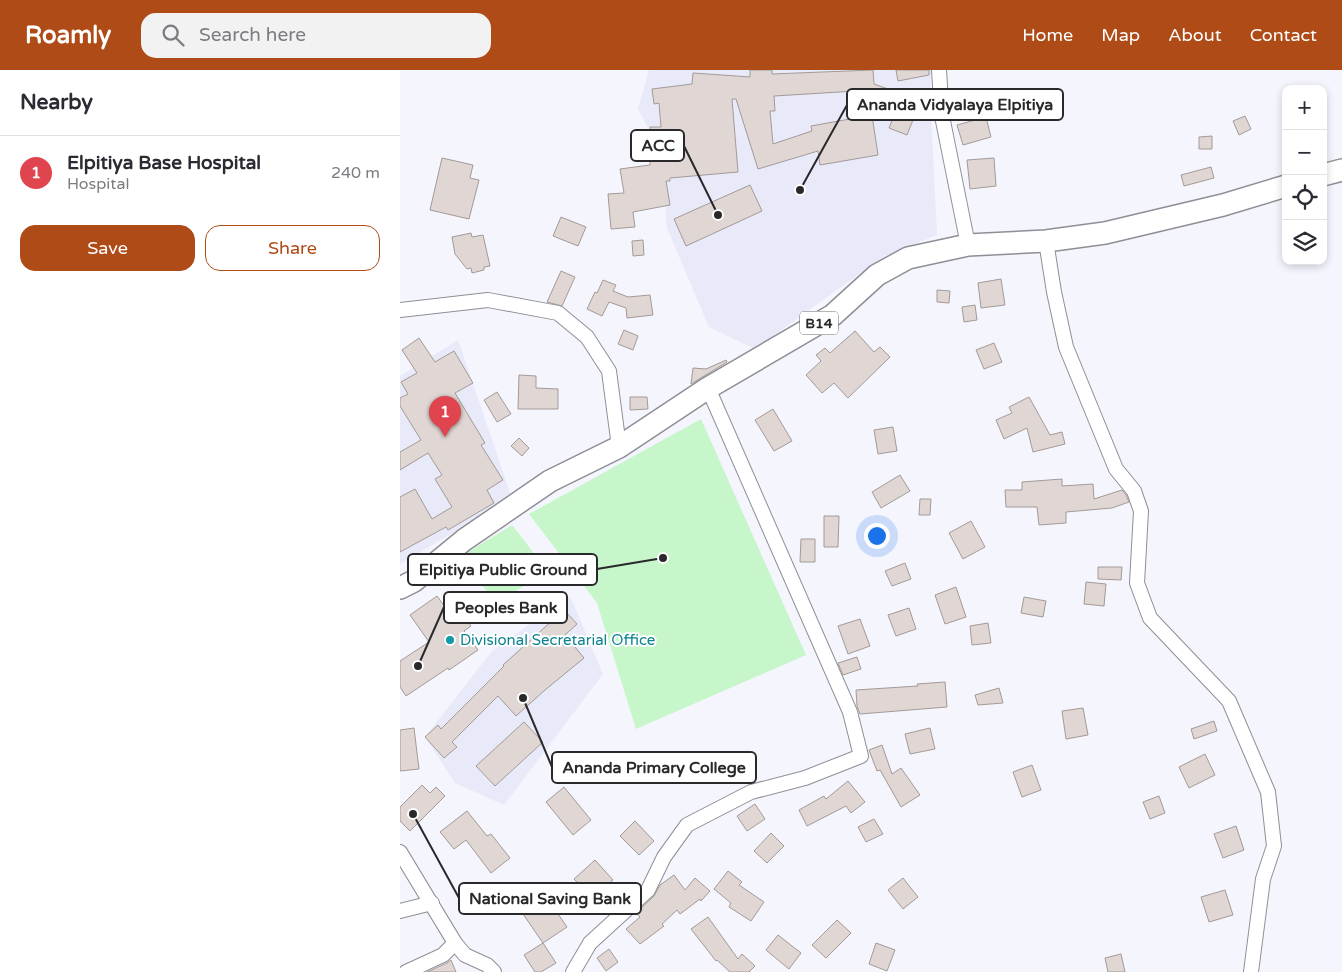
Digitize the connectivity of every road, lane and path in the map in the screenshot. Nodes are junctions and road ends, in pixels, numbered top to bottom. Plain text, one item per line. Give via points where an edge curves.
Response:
1 (939, 70) edge
2 (1342, 170) edge
3 (1327, 174) edge
4 (1282, 187) edge
5 (1046, 241) junction
6 (968, 245) junction
7 (400, 310) edge
8 (708, 388) junction
9 (619, 447) junction
10 (400, 588) edge
11 (400, 852) edge
12 (432, 903) junction
13 (400, 911) edge
14 (455, 943) junction
15 (406, 972) edge
16 (494, 972) edge
17 (573, 972) edge
18 (1251, 972) edge

1 - 6 street via 942,116
2 - 3 main road
4 - 5 main road, B14 via 1105,233
5 - 6 main road, B14
5 - 18 street via 1066,347 1116,469 1134,491 1141,511 1136,583 1150,618 1229,701 1268,792 1274,846 1263,879
6 - 8 main road, B14 via 908,258 877,275 833,315
7 - 9 street via 488,300 558,313 587,337 609,371
8 - 9 main road, B14
8 - 17 street via 850,712 861,756 805,778 751,792 687,825 664,857 648,890 590,943
9 - 10 main road, B14 via 550,481
11 - 12 street
12 - 13 street
12 - 14 street
14 - 15 street via 443,955
14 - 16 street via 465,955

